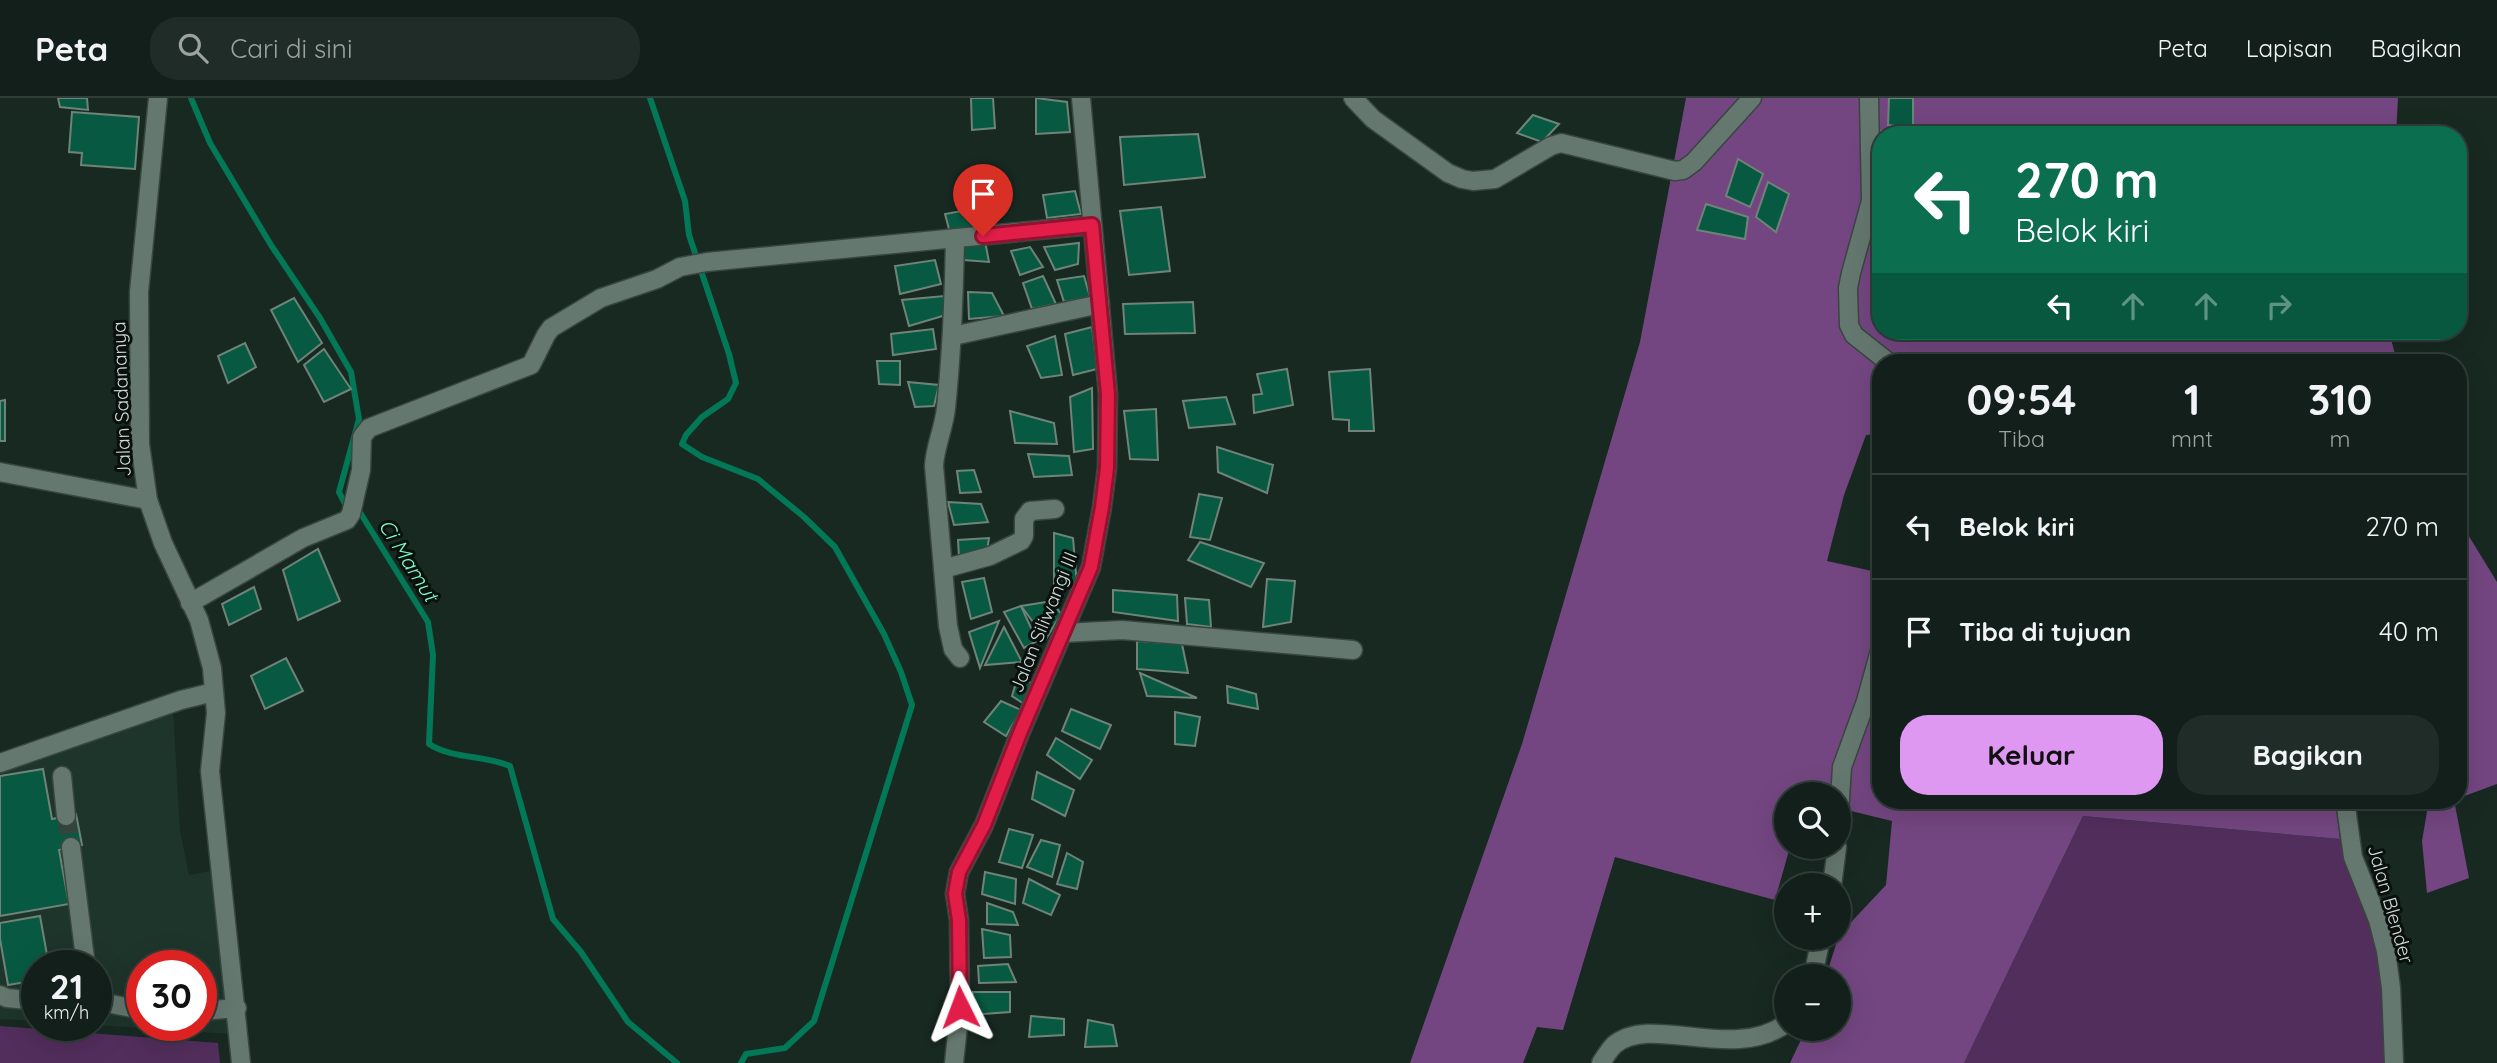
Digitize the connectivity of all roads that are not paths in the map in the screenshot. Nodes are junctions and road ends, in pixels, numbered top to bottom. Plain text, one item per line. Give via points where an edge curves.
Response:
1 (158, 98) edge
2 (1081, 98) edge
3 (1353, 98) edge
4 (1752, 98) edge
5 (1870, 98) edge
6 (1092, 225) junction
7 (956, 239) junction
8 (1100, 304) junction
9 (953, 336) junction
10 (1878, 354) edge
11 (0, 472) edge
12 (148, 500) junction
13 (1055, 509) dead end
14 (943, 569) junction
15 (190, 603) junction
16 (1063, 633) junction
17 (1353, 650) dead end
18 (960, 658) dead end
19 (1872, 679) edge
20 (214, 692) junction
21 (0, 764) edge
22 (62, 776) dead end
23 (1841, 782) edge
24 (2346, 809) edge
25 (66, 816) tunnel mouth
26 (71, 847) tunnel mouth
27 (84, 950) edge
28 (0, 995) edge
29 (21, 999) edge
30 (237, 1008) junction
31 (217, 1010) edge
32 (1774, 1030) edge
33 (242, 1063) edge
34 (954, 1063) edge
35 (1601, 1063) edge
36 (2394, 1063) edge

1 - 12 street, Jalan Sadananya via 138,292 140,444
2 - 6 street, Jalan Siliwangi III
3 - 4 street via 1373,119 1448,173 1473,181 1495,179 1561,143 1683,170
5 - 10 street via 1871,201 1848,288 1849,325 1853,335
6 - 7 street
6 - 8 street, Jalan Siliwangi III
7 - 9 street
7 - 15 street via 700,263 601,298 551,328 527,368 369,428 362,437 361,470 344,522 303,538
8 - 9 street
8 - 16 street, Jalan Siliwangi III via 1108,394 1107,468 1091,567
9 - 14 street via 944,427 935,457
11 - 12 street
12 - 15 street, Jalan Sadananya
13 - 14 street via 1030,511 1021,541 990,556
14 - 18 street via 950,637
15 - 20 street, Jalan Sadananya via 199,620
16 - 17 street via 1122,630
16 - 34 street, Jalan Siliwangi III via 984,825 959,872 955,894 960,1007
19 - 23 street
20 - 21 street
20 - 30 street, Jalan Sadananya via 210,771
22 - 25 street
24 - 36 street, Jalan Blender via 2353,858 2386,951
26 - 27 street
28 - 29 street
30 - 31 street
30 - 33 street, Jalan Sadananya
32 - 35 street via 1760,1038 1731,1041 1649,1034 1627,1037 1612,1046

